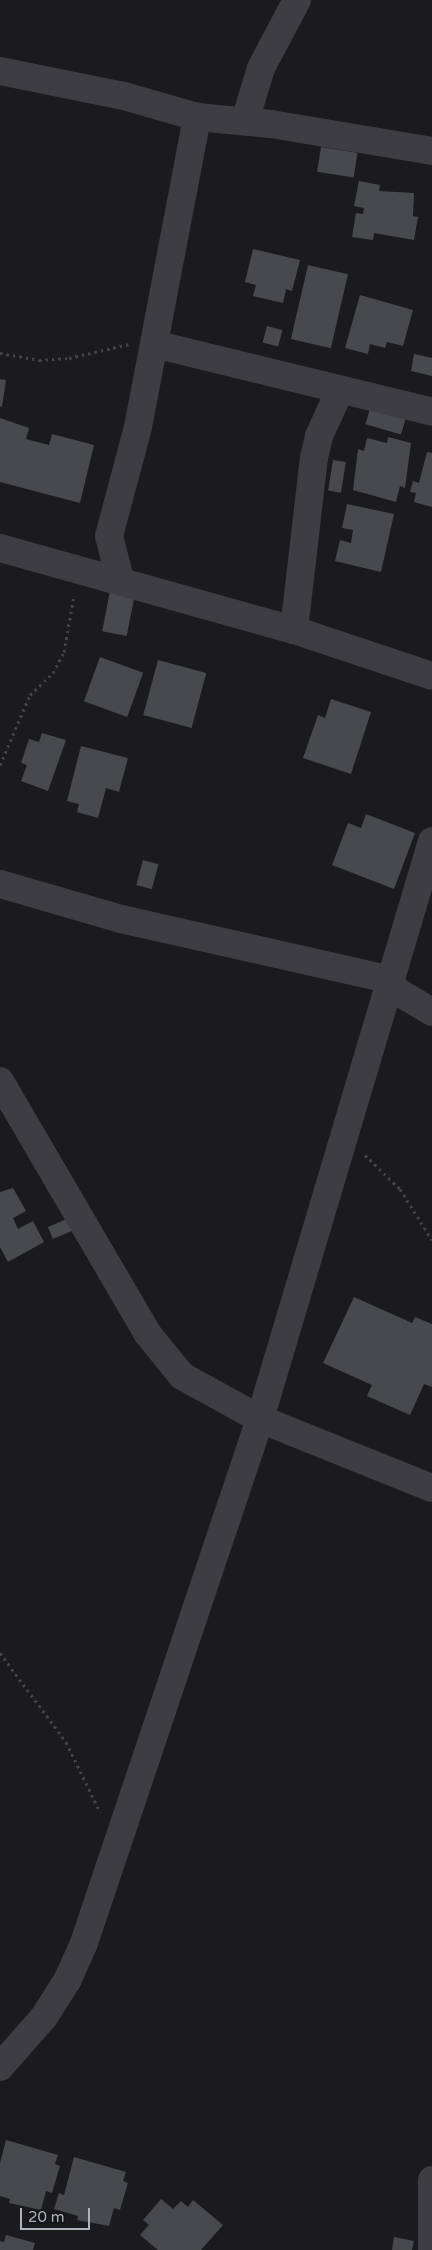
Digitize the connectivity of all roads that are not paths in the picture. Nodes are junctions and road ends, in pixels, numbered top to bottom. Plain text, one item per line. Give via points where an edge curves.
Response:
1 (297, 0) edge
2 (0, 71) edge
3 (197, 117) junction
4 (245, 121) junction
5 (432, 151) edge
6 (154, 344) junction
7 (340, 390) junction
8 (432, 412) edge
9 (109, 536) junction
10 (0, 548) edge
11 (76, 567) junction
12 (120, 579) junction
13 (294, 630) junction
14 (432, 676) edge
15 (432, 841) edge
16 (0, 884) edge
17 (391, 984) junction
18 (432, 1012) edge
19 (0, 1081) edge
20 (260, 1419) junction
21 (432, 1488) edge
22 (0, 2067) edge
23 (432, 2180) edge
24 (432, 2250) edge

1 - 4 street via 261,68
2 - 3 street via 124,96
3 - 4 street
3 - 6 street
4 - 5 street
6 - 7 street
6 - 9 street
7 - 8 street
7 - 13 street via 319,436 314,458
9 - 11 street
9 - 12 street
10 - 11 street
11 - 12 street
12 - 13 street
13 - 14 street
15 - 17 street
16 - 17 street via 121,919
17 - 18 street
17 - 20 street
19 - 20 street via 147,1333 182,1376
20 - 21 street
20 - 22 street via 117,1846 68,1979 25,2042
23 - 24 street

